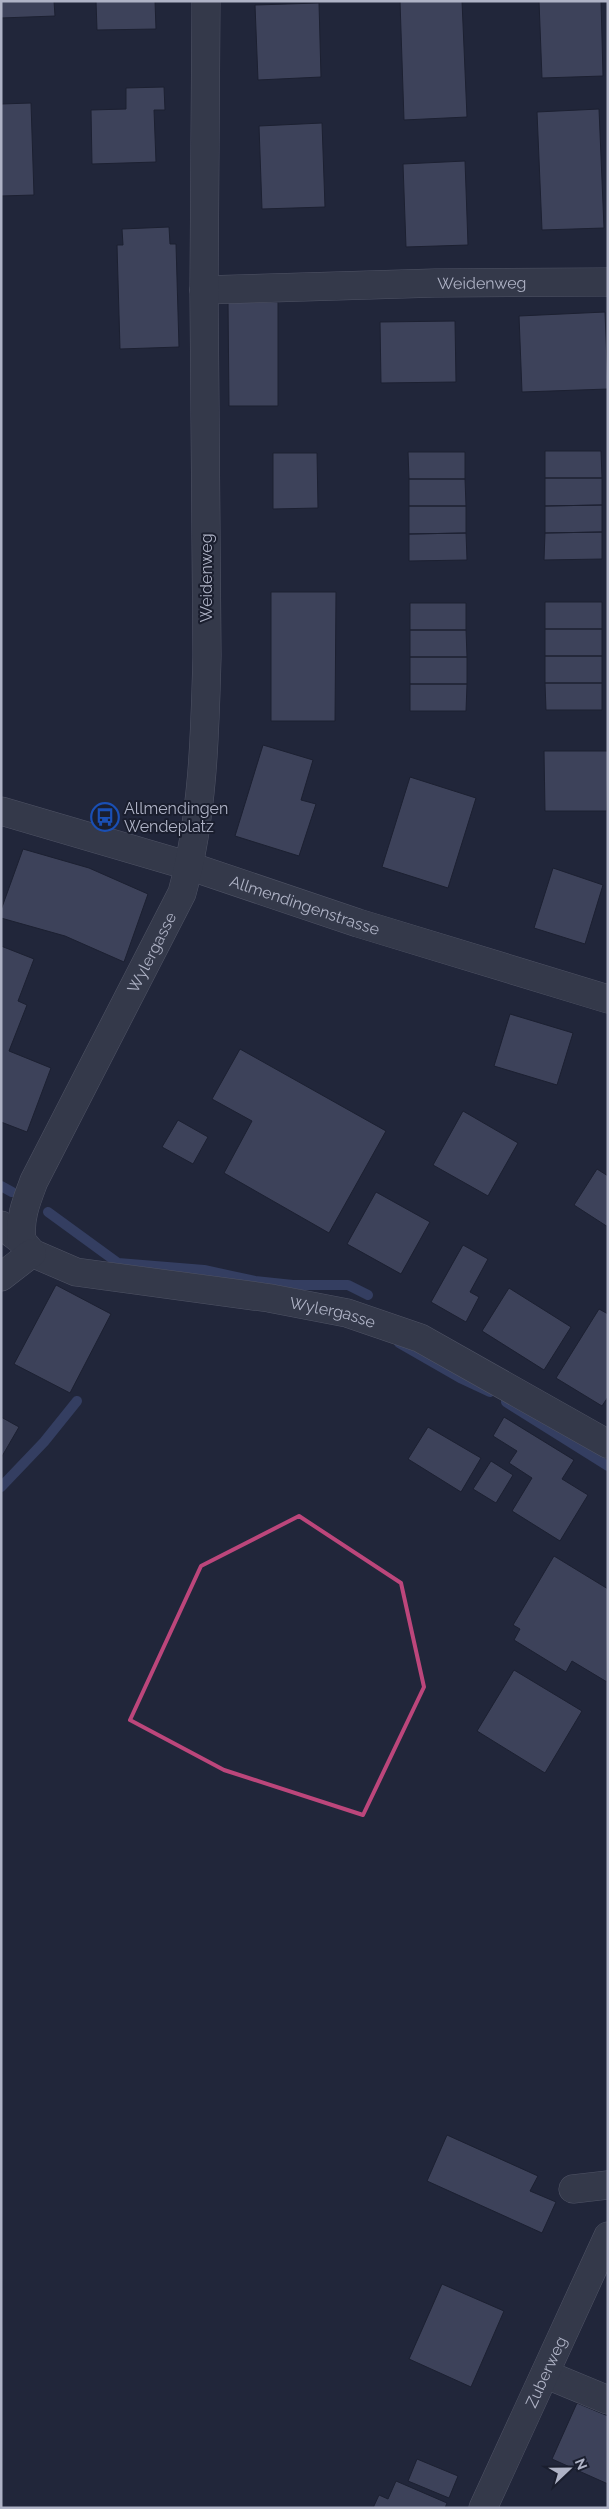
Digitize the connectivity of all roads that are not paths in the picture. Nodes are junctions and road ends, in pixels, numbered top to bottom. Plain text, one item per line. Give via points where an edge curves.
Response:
1 (206, 1) edge
2 (608, 282) edge
3 (204, 290) junction
4 (1, 811) edge
5 (189, 866) junction
6 (608, 999) edge
7 (1, 1225) edge
8 (27, 1247) junction
9 (1, 1277) edge
10 (608, 1444) edge
11 (608, 2185) edge
12 (573, 2189) dead end
13 (608, 2236) edge
14 (545, 2374) junction
15 (608, 2400) edge
16 (483, 2508) edge

1 - 3 street, Weidenweg
2 - 3 street, Weidenweg
3 - 5 street, Weidenweg via 206,693
4 - 5 street, Allmendingenstrasse
5 - 6 street, Allmendingenstrasse via 358,923
5 - 8 street, Wylergasse via 182,893 34,1181 22,1212 20,1228
7 - 8 street
8 - 9 street
8 - 10 street, Wylergasse via 76,1272 269,1298 347,1313 420,1338
11 - 12 street
13 - 14 street, Zuberweg
14 - 15 street
14 - 16 street, Zuberweg

